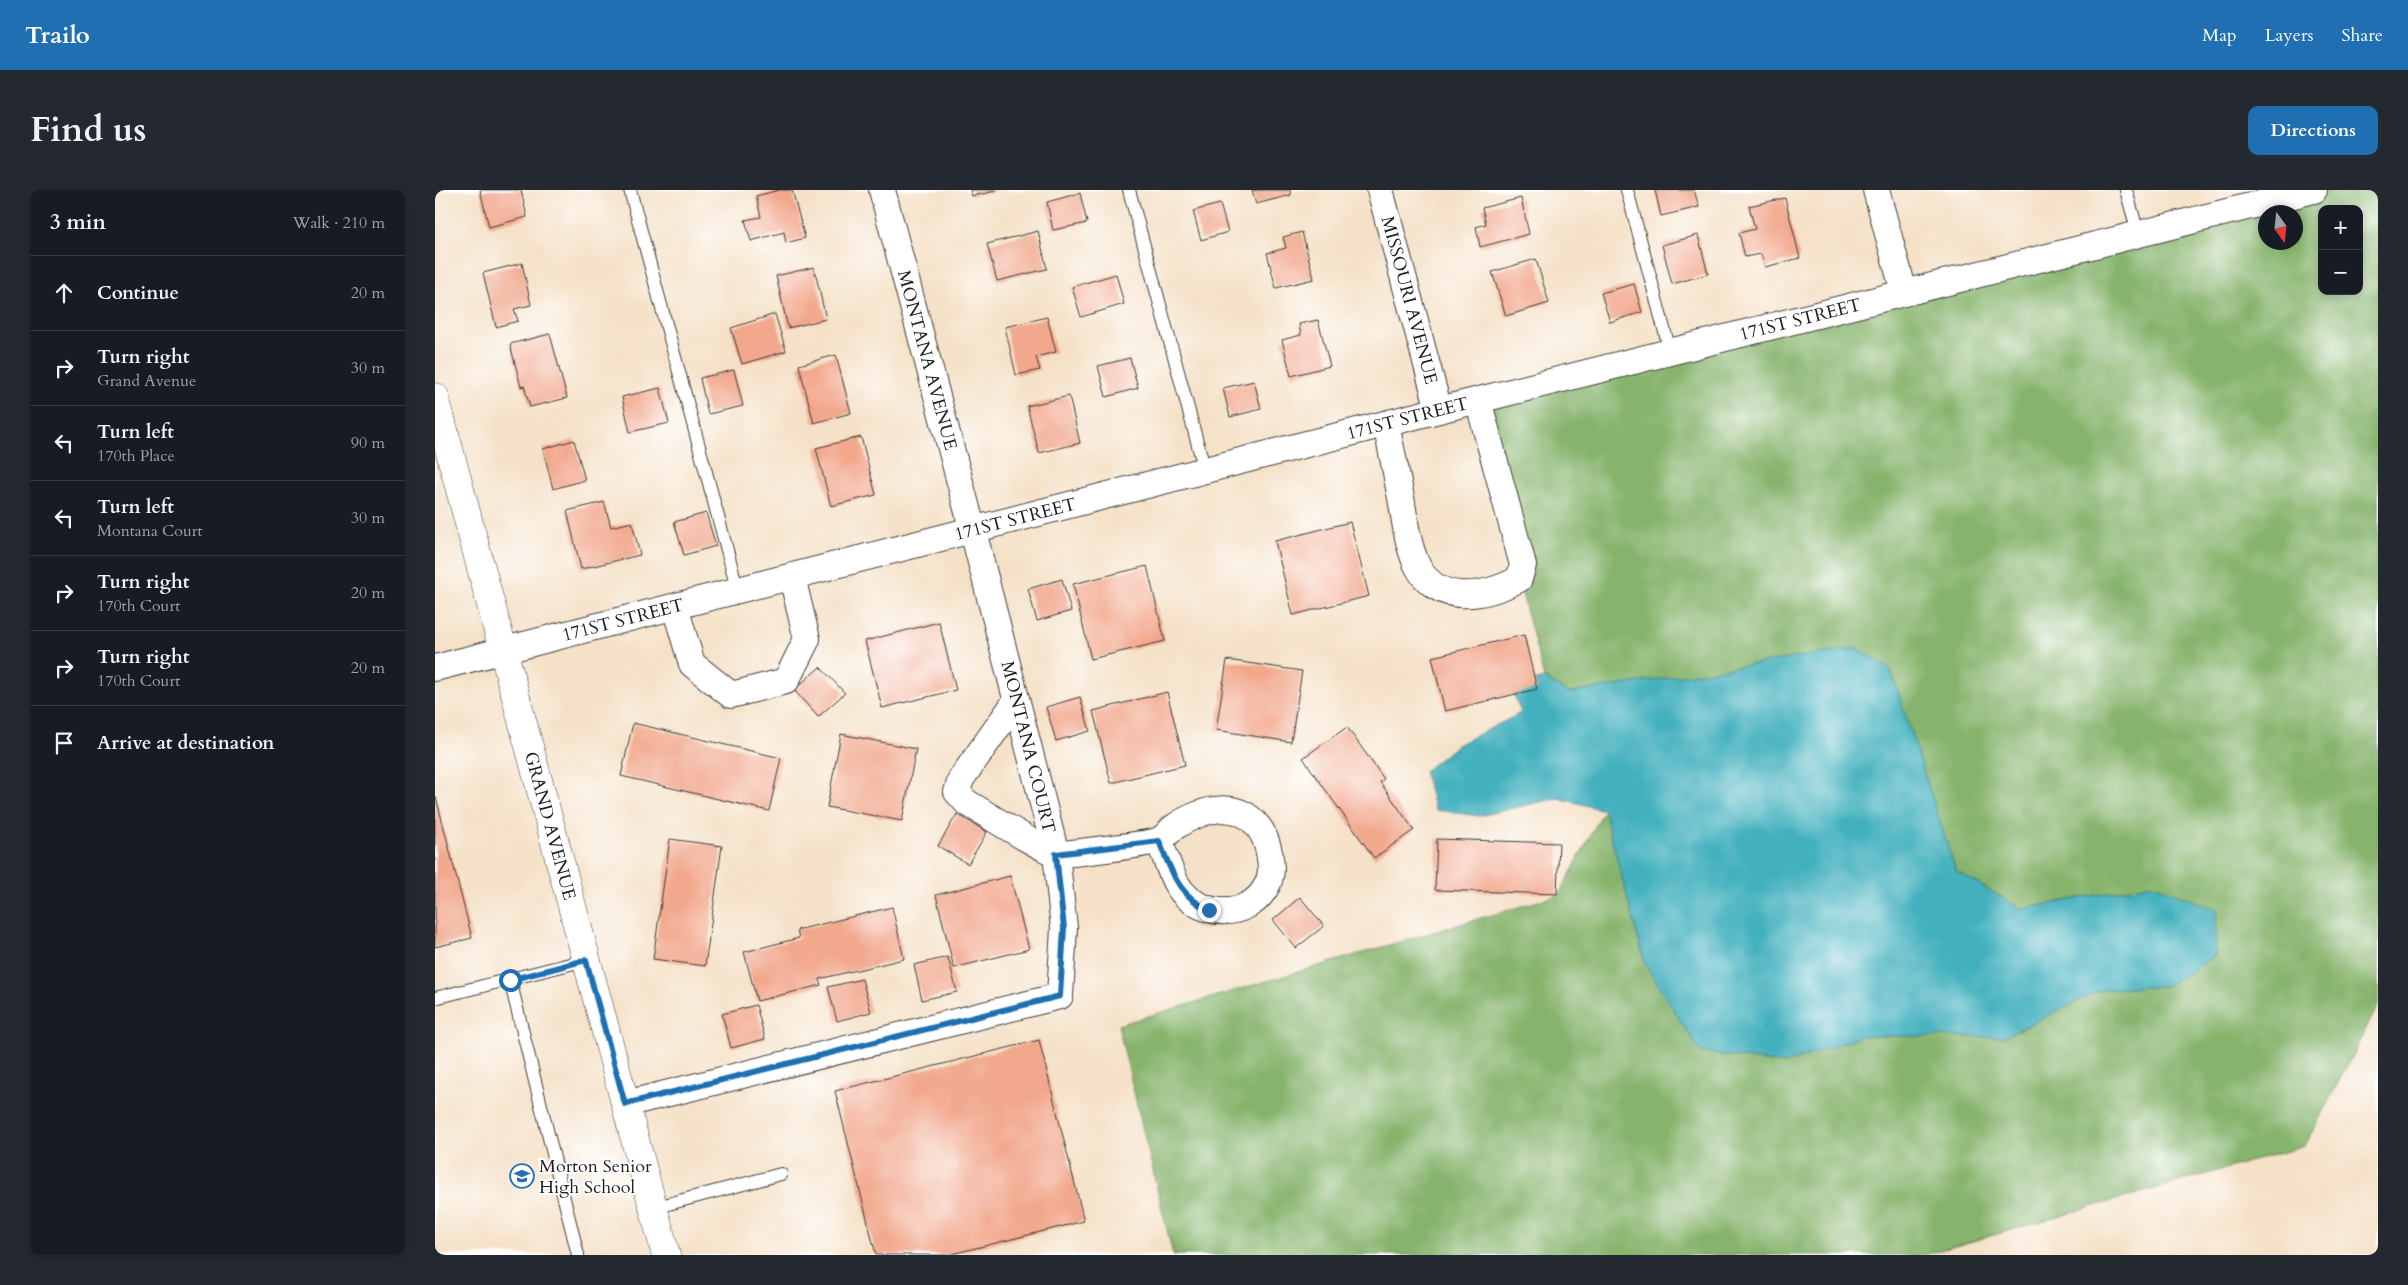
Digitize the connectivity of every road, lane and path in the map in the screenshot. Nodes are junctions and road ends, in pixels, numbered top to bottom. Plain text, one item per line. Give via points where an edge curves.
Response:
1 (630, 190) edge
2 (882, 190) edge
3 (1129, 190) edge
4 (1379, 190) edge
5 (1627, 190) edge
6 (1876, 190) edge
7 (2127, 190) edge
8 (2314, 190) edge
9 (2138, 234) junction
10 (1904, 292) junction
11 (1670, 351) junction
12 (435, 397) edge
13 (1478, 400) junction
14 (1439, 410) junction
15 (1386, 424) junction
16 (1205, 471) junction
17 (973, 531) junction
18 (791, 577) junction
19 (738, 591) junction
20 (675, 607) junction
21 (503, 650) junction
22 (435, 668) edge
23 (1017, 701) junction
24 (1159, 841) junction
25 (1056, 854) junction
26 (586, 960) junction
27 (510, 980) junction
28 (435, 998) edge
29 (625, 1104) junction
30 (781, 1174) dead end
31 (653, 1208) junction
32 (578, 1255) edge
33 (666, 1255) edge

1 - 19 lane
2 - 17 street, MONTANA AVENUE
3 - 16 lane
4 - 14 street, MISSOURI AVENUE
5 - 11 lane
6 - 10 street
7 - 9 lane
8 - 9 street, 171ST STREET
9 - 10 street, 171ST STREET
10 - 11 street, 171ST STREET
11 - 13 street, 171ST STREET
12 - 21 street, GRAND AVENUE
13 - 14 street, 171ST STREET
13 - 15 street via 1523,565 1519,579 1492,591 1464,595 1444,590 1429,580 1417,565 1410,545
14 - 15 street, 171ST STREET
15 - 16 street, 171ST STREET
16 - 17 street, 171ST STREET
17 - 18 street, 171ST STREET
17 - 23 street, MONTANA COURT
18 - 19 street, 171ST STREET
18 - 20 street via 807,639 791,672 786,680 731,695 692,664
19 - 20 street, 171ST STREET
20 - 21 street, 171ST STREET
21 - 22 street, 171ST STREET
21 - 26 street, GRAND AVENUE
23 - 25 street, MONTANA COURT
23 - 25 street via 961,779 957,792 974,806
24 - 24 street via 1175,826 1197,815 1220,809 1245,813 1259,828 1270,850 1271,874 1263,894 1248,905 1229,912 1209,910 1192,902 1177,884
24 - 25 street
25 - 29 street, MONTANA COURT via 1064,928 1060,996
26 - 27 lane
26 - 29 street, GRAND AVENUE
27 - 28 lane
27 - 32 lane
29 - 31 street, GRAND AVENUE
30 - 31 lane
31 - 33 street, GRAND AVENUE

